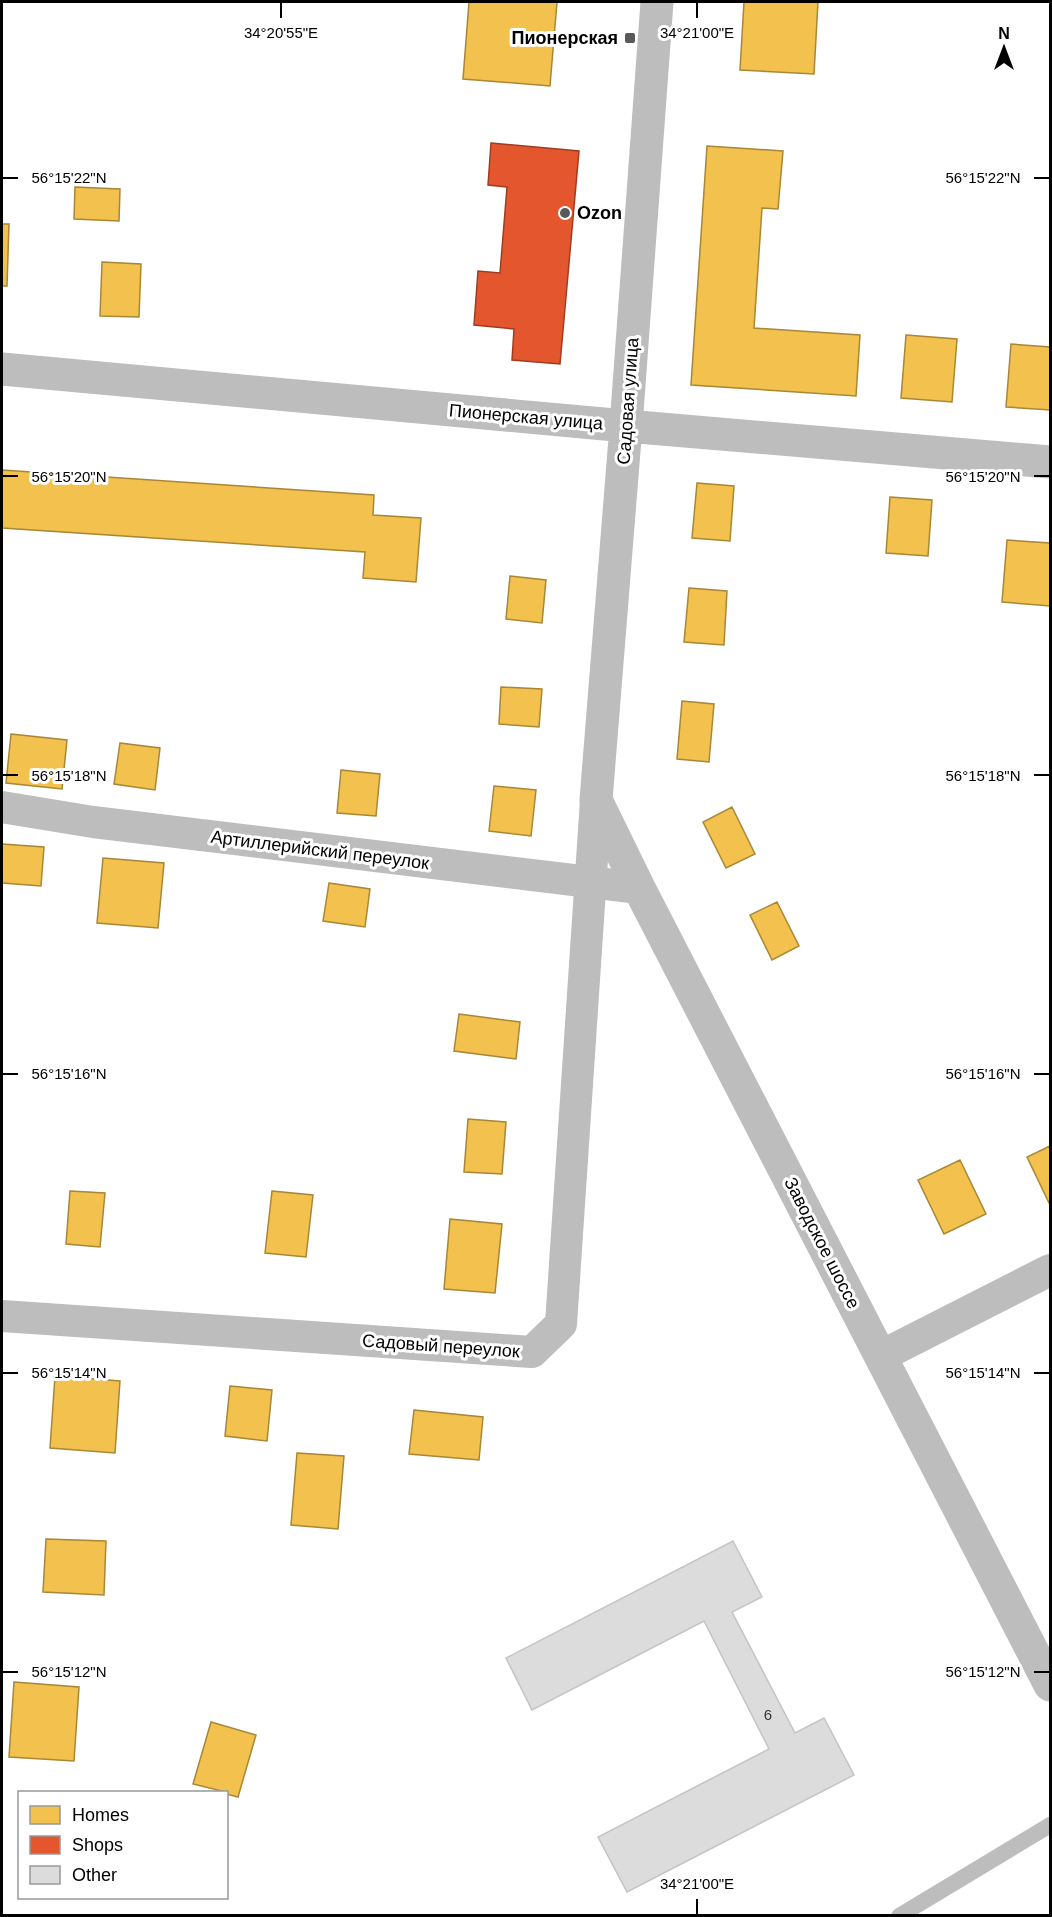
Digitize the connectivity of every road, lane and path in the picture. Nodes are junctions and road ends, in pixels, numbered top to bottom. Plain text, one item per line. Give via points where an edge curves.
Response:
1 (657, 2) edge
2 (2, 369) edge
3 (626, 426) junction
4 (1050, 462) edge
5 (596, 800) junction
6 (2, 807) edge
7 (591, 882) junction
8 (639, 888) junction
9 (1050, 1270) edge
10 (2, 1316) edge
11 (881, 1356) junction
12 (1050, 1685) edge
13 (1050, 1825) edge
14 (899, 1916) edge

1 - 3 street, Садовая улица
2 - 3 street, Пионерская улица
3 - 4 street, Пионерская улица
3 - 5 street, Садовая улица
5 - 7 street, Садовый переулок
5 - 8 street, Заводское шоссе
6 - 7 street, Артиллерийский переулок via 93,822
7 - 8 street, Артиллерийский переулок
7 - 10 street, Садовый переулок via 561,1324 532,1352
8 - 11 street, Заводское шоссе
9 - 11 street
11 - 12 street, Заводское шоссе
13 - 14 lane

